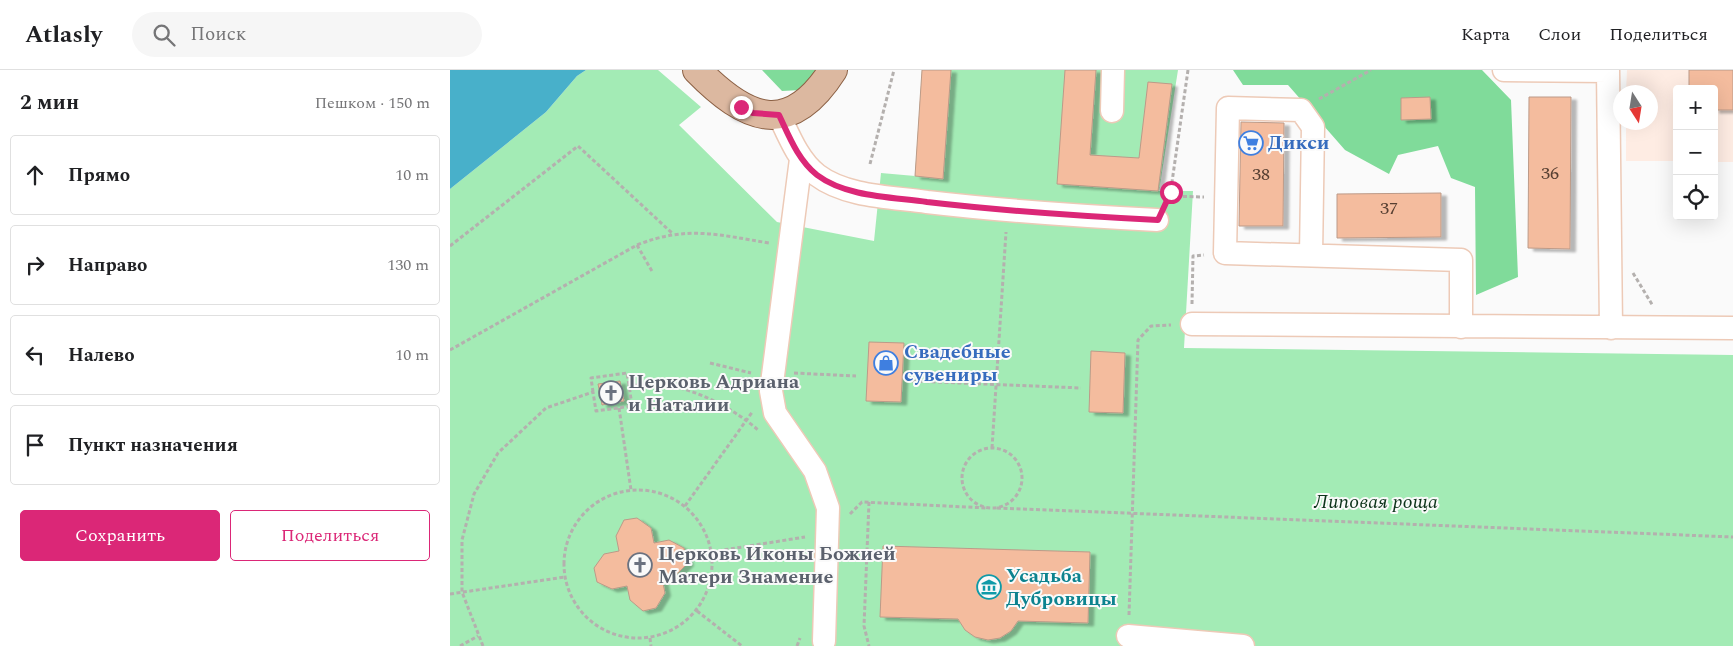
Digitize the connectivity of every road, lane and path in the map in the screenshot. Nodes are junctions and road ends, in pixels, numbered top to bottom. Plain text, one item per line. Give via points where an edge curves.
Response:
1 (697, 70) edge
2 (833, 70) edge
3 (894, 70) edge
4 (1113, 70) edge
5 (1188, 70) edge
6 (1371, 70) edge
7 (1504, 70) edge
8 (1608, 71) edge
9 (1613, 101) edge
10 (1301, 110) junction
11 (1112, 111) dead end
12 (779, 115) junction
13 (1614, 130) edge
14 (801, 159) junction
15 (870, 164) dead end
16 (1170, 196) junction
17 (1226, 197) junction
18 (1007, 212) junction
19 (1158, 220) joint
20 (673, 234) junction
21 (637, 245) junction
22 (450, 246) edge
23 (789, 246) junction
24 (1225, 253) junction
25 (1311, 255) junction
26 (653, 273) dead end
27 (1192, 324) junction
28 (1461, 327) junction
29 (1611, 328) junction
30 (1733, 328) edge
31 (450, 350) edge
32 (912, 381) dead end
33 (996, 384) junction
34 (629, 385) junction
35 (1080, 388) dead end
36 (771, 391) junction
37 (593, 392) junction
38 (618, 408) junction
39 (745, 419) junction
40 (765, 437) dead end
41 (992, 448) junction
42 (631, 490) junction
43 (862, 502) dead end
44 (869, 502) junction
45 (685, 506) junction
46 (987, 508) junction
47 (997, 508) junction
48 (1132, 514) junction
49 (806, 537) dead end
50 (1733, 537) edge
51 (712, 553) junction
52 (686, 556) dead end
53 (565, 577) junction
54 (462, 592) junction
55 (450, 594) edge
56 (697, 611) junction
57 (478, 636) junction
58 (1128, 636) joint
59 (650, 638) junction
60 (824, 641) dead end
61 (460, 646) edge
62 (482, 646) edge
63 (651, 646) edge
64 (742, 646) edge
65 (869, 646) edge
66 (1244, 646) edge

1 - 12 main road via 718,92 753,113
2 - 12 main road via 820,90 805,104
3 - 15 path
4 - 11 street
5 - 16 path
6 - 10 path
7 - 8 street
8 - 9 street
10 - 17 street via 1228,108
10 - 25 street via 1313,127
12 - 14 street
13 - 29 street
14 - 18 street via 818,176 845,189
14 - 23 street
16 - 17 path
16 - 19 path
17 - 24 street
18 - 19 street
18 - 33 path
20 - 21 path
20 - 22 path via 578,146
20 - 23 path via 700,232
21 - 26 path
21 - 31 path
23 - 36 street
24 - 25 street
24 - 27 path via 1193,256
25 - 28 street via 1461,260
27 - 28 street
27 - 48 path via 1151,326 1138,340
28 - 29 street
29 - 30 street
32 - 33 path
33 - 35 path
33 - 41 path
34 - 37 path via 627,372 590,378
34 - 38 path via 632,406
34 - 39 path via 670,386 716,402
36 - 39 path
36 - 60 street via 775,413 815,471 828,508
37 - 38 path via 596,411
37 - 54 path via 546,408 498,454 474,494 462,540
38 - 42 path
39 - 40 path
39 - 45 path
41 - 46 path via 974,454 963,471 964,490 970,499
41 - 47 path via 1002,450 1017,462 1022,481 1014,499
42 - 45 path via 660,494
42 - 53 path via 600,501 575,526 564,559
43 - 44 path
44 - 46 path
44 - 65 path via 864,626
45 - 51 path via 707,535
46 - 47 path
47 - 48 path
48 - 50 path
48 - 58 path
49 - 51 path
51 - 52 path
51 - 56 path via 707,593
53 - 54 path
53 - 59 path via 576,603 595,625 621,636
54 - 55 path
54 - 57 path
56 - 59 path via 668,633
56 - 64 path
57 - 61 path
57 - 62 path
58 - 66 street
59 - 63 path

